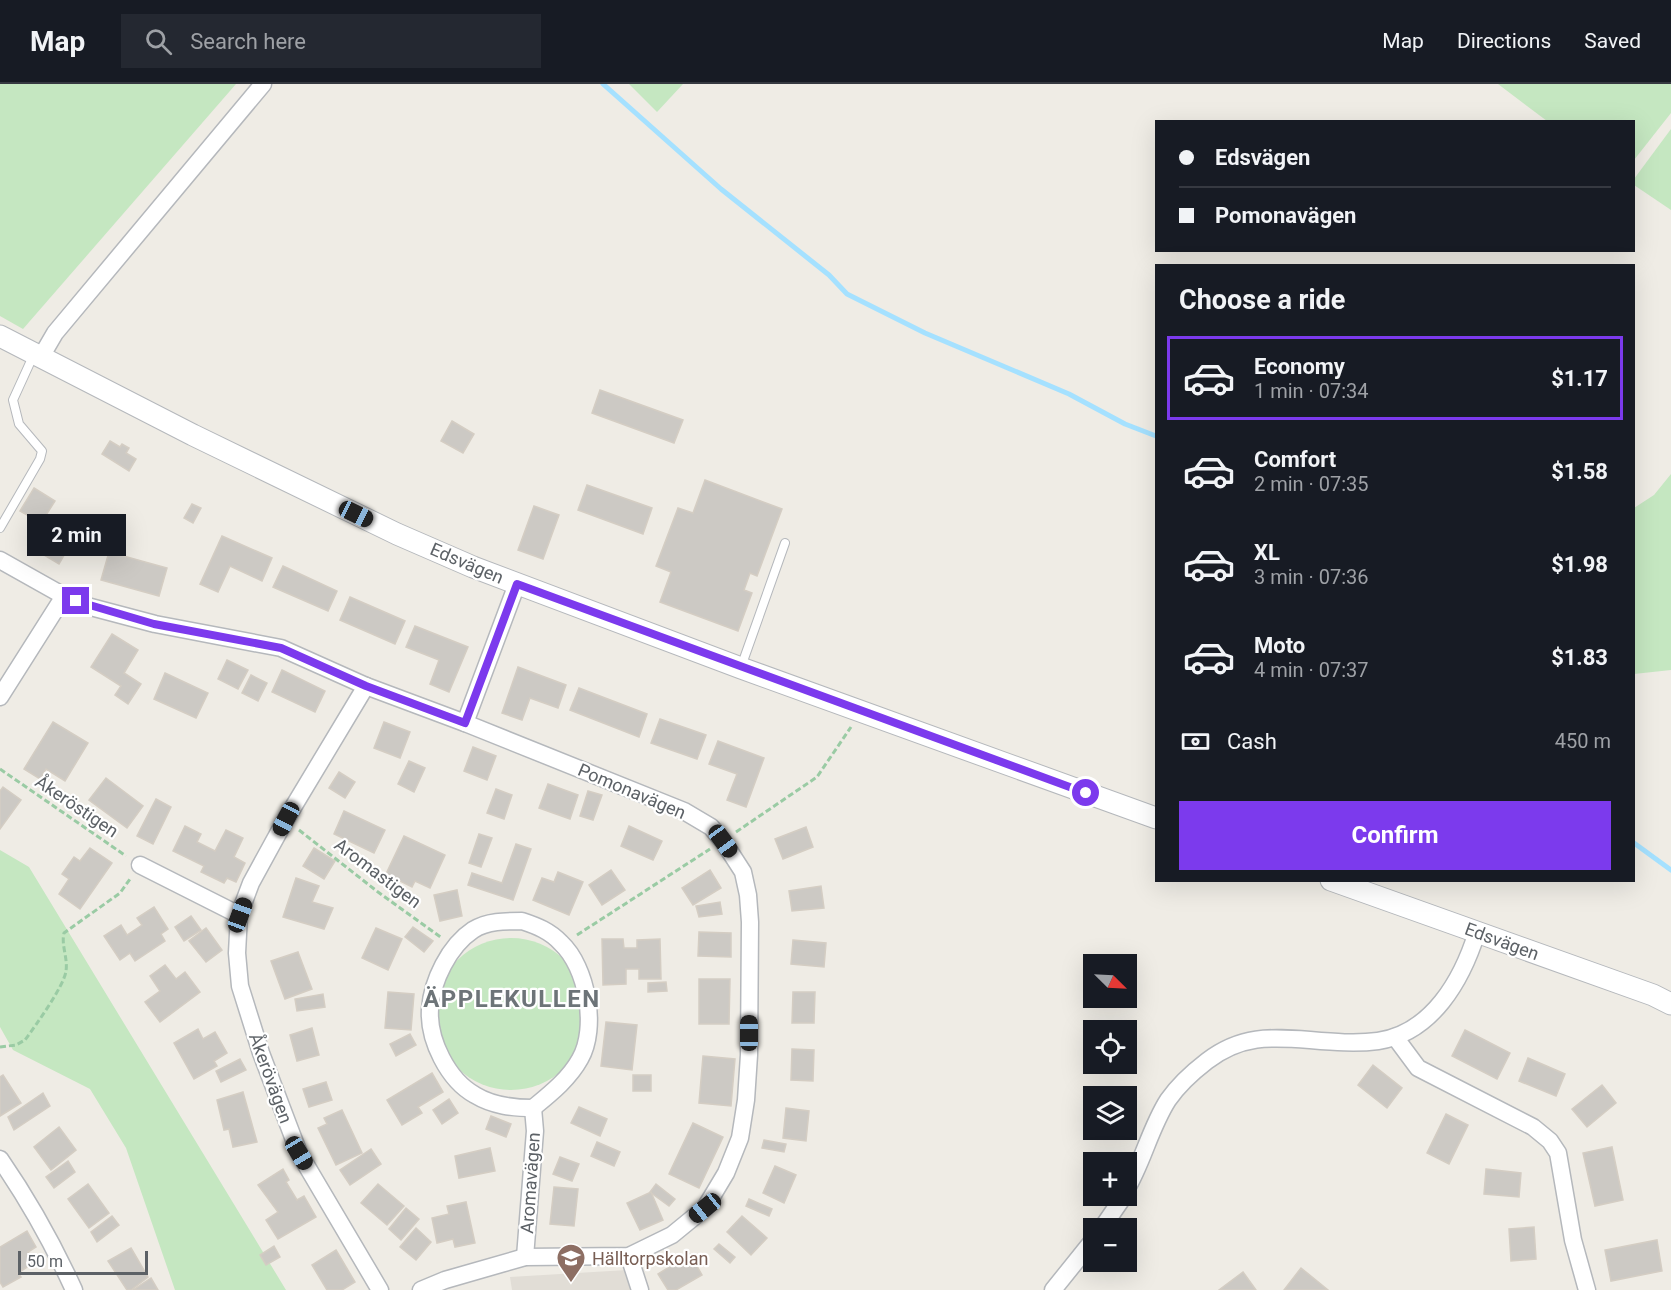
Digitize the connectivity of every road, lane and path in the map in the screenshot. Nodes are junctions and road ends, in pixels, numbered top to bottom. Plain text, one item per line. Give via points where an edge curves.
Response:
1 (263, 84) edge
2 (0, 336) edge
3 (37, 356) junction
4 (0, 528) edge
5 (785, 543) dead end
6 (0, 560) edge
7 (517, 584) junction
8 (64, 596) junction
9 (741, 668) junction
10 (366, 686) junction
11 (0, 697) edge
12 (863, 711) junction
13 (465, 723) junction
14 (0, 769) edge
15 (1155, 818) edge
16 (286, 819) junction
17 (723, 841) junction
18 (140, 865) junction
19 (1337, 882) edge
20 (240, 915) junction
21 (1477, 932) junction
22 (563, 944) junction
23 (456, 948) junction
24 (1671, 1004) edge
25 (1395, 1037) junction
26 (0, 1047) edge
27 (533, 1108) junction
28 (0, 1160) edge
29 (1137, 1165) edge
30 (1083, 1253) edge
31 (629, 1256) junction
32 (525, 1257) junction
33 (74, 1290) edge
34 (380, 1290) edge
35 (421, 1290) edge
36 (640, 1290) edge
37 (1053, 1290) edge
38 (1587, 1290) edge

1 - 3 street
2 - 3 street, Edsvägen
3 - 4 lane via 13,400 19,424 42,451
3 - 7 street, Edsvägen via 397,534
5 - 9 lane
6 - 8 street, Pomonavägen
7 - 9 street, Edsvägen
7 - 13 street
8 - 10 street, Pomonavägen via 154,624 281,648
8 - 11 street
9 - 12 street, Edsvägen
10 - 13 street, Pomonavägen
10 - 16 street, Åkerövägen
12 - 15 street, Edsvägen
12 - 17 path via 817,777
13 - 17 street, Pomonavägen via 684,811 711,827
14 - 18 path, Åkeröstigen
16 - 20 street, Åkerövägen via 251,883
16 - 23 path, Aromastigen
17 - 22 path
17 - 31 street, Pomonavägen via 743,872 750,922 749,1055 740,1138 726,1173 705,1208 672,1235
18 - 20 street
18 - 26 path via 120,893 64,933 67,966 62,983 25,1040
19 - 21 street, Edsvägen
20 - 34 street, Åkerövägen via 240,986 274,1087 299,1153
21 - 24 street, Edsvägen
21 - 25 street via 1447,996 1426,1019
22 - 23 street, Aromavägen via 544,929 522,921 493,922 473,930
22 - 27 street, Aromavägen via 578,966 588,996 588,1025 581,1058 557,1089
23 - 27 street, Aromavägen via 438,974 430,1010 434,1041 450,1072 474,1095 506,1107
25 - 29 street via 1343,1042 1267,1037 1241,1042 1207,1061 1169,1098
25 - 38 street via 1418,1068 1533,1127 1550,1141 1558,1153 1573,1240
27 - 32 street, Aromavägen via 535,1131
28 - 33 street via 26,1197
30 - 37 street
31 - 32 street, Pomonavägen
31 - 36 street
32 - 35 street, Pomonavägen

